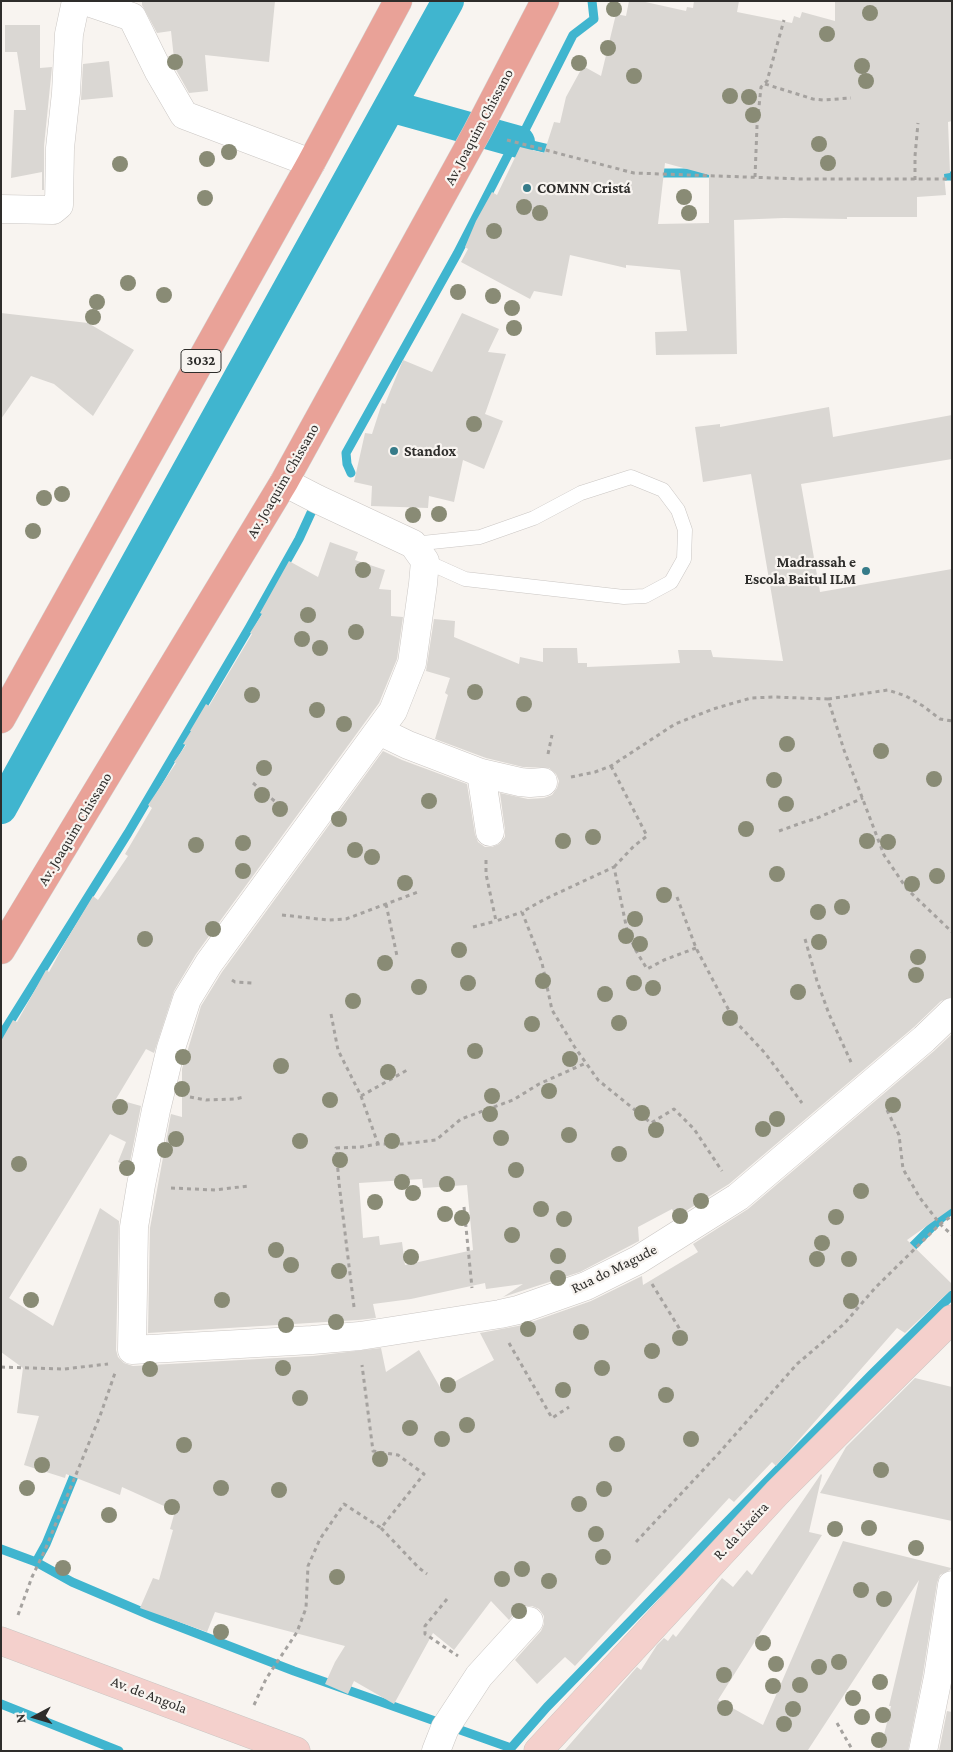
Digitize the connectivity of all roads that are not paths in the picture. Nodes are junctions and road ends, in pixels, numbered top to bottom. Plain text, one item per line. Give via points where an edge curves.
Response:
1 (76, 1) edge
2 (84, 1) edge
3 (398, 1) edge
4 (545, 1) edge
5 (133, 9) edge
6 (311, 163) junction
7 (1, 209) edge
8 (284, 482) junction
9 (419, 553) junction
10 (1, 720) edge
11 (379, 732) junction
12 (481, 772) junction
13 (543, 782) road end
14 (490, 832) road end
15 (1, 950) edge
16 (952, 1012) edge
17 (952, 1319) edge
18 (952, 1585) edge
19 (529, 1621) dead end
20 (4, 1643) edge
21 (296, 1751) edge
22 (436, 1751) edge
23 (538, 1751) edge
24 (923, 1751) edge

1 - 7 street via 68,34 59,205 53,210
2 - 5 street
3 - 6 main road, 3032
4 - 8 main road, Av. Joaquim Chissano via 477,132
5 - 6 street via 159,72 184,115
6 - 10 main road, 3032
8 - 9 street
8 - 15 main road, Av. Joaquim Chissano
9 - 9 lane via 534,518 582,493 631,478 663,490 678,510 685,530 684,559 671,582 645,596 624,597 465,579
9 - 11 street via 423,584 412,662 393,711
11 - 12 street
11 - 16 street, Rua do Magude via 249,907 187,999 160,1091 141,1185 134,1227 125,1357 168,1348 359,1336 518,1310 586,1286 638,1260 738,1197
12 - 13 street via 520,782
12 - 14 street
17 - 23 street, R. da Lixeira via 777,1493
18 - 24 street
19 - 22 street via 479,1676 444,1728
20 - 21 street, Av. de Angola

